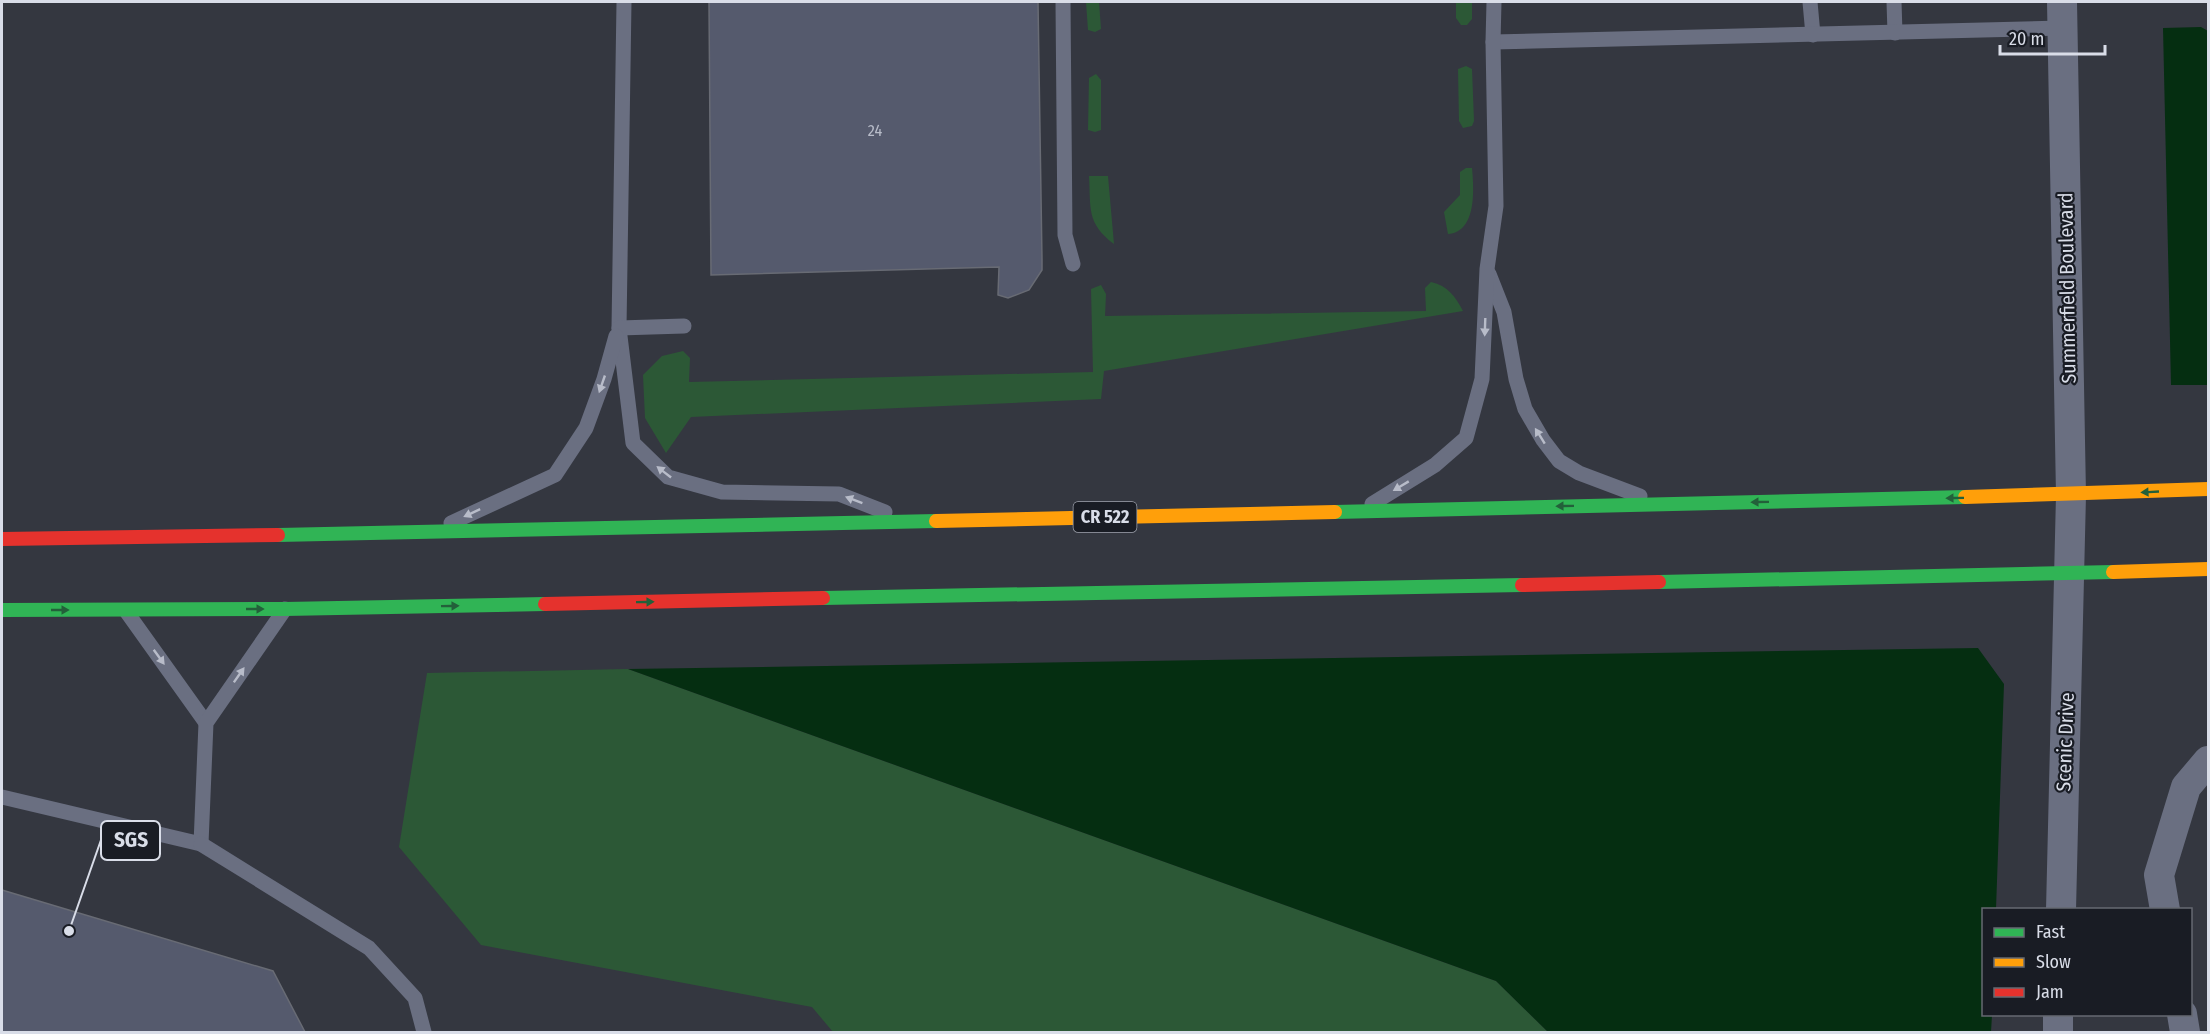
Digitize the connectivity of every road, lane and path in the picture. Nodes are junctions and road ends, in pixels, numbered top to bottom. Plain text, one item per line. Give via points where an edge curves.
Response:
1 (624, 2) edge
2 (1063, 2) edge
3 (1494, 2) edge
4 (1810, 2) edge
5 (1894, 2) edge
6 (2062, 15) edge
7 (1895, 33) junction
8 (1812, 36) junction
9 (1493, 42) junction
10 (1073, 264) dead end
11 (1487, 269) junction
12 (684, 327) dead end
13 (619, 328) junction
14 (2208, 489) edge
15 (2071, 495) junction
16 (1661, 504) junction
17 (1360, 511) junction
18 (909, 521) junction
19 (432, 532) junction
20 (2, 539) edge
21 (2208, 569) edge
22 (2070, 574) junction
23 (285, 609) junction
24 (2, 610) edge
25 (125, 610) junction
26 (206, 723) junction
27 (2208, 761) edge
28 (2, 797) edge
29 (201, 844) junction
30 (2061, 908) edge
31 (2165, 908) edge
32 (2058, 1016) edge
33 (2182, 1016) edge
34 (424, 1032) edge
35 (2058, 1032) edge
36 (2185, 1032) edge

1 - 13 lane
2 - 10 lane via 1065,235
3 - 9 lane
4 - 8 lane
5 - 7 lane
6 - 7 lane
6 - 15 street, Summerfield Boulevard
7 - 8 lane
8 - 9 lane
9 - 11 lane via 1496,207
16 -> 11 lane via 1579,473 1559,461 1543,440 1525,409 1504,312
11 -> 17 lane via 1482,379 1466,438 1436,465
12 - 13 lane
18 -> 13 lane via 839,494 722,492 668,477 633,443
13 -> 19 lane via 586,428 555,475
14 -> 15 main road, CR 522
15 -> 16 main road, CR 522
15 - 22 street, Summerfield Boulevard
16 -> 17 main road, CR 522
17 - 18 main road, CR 522
18 - 19 main road, CR 522
19 - 20 main road, CR 522
21 - 22 main road
23 -> 22 main road
22 - 30 street, Scenic Drive
25 -> 23 main road
26 -> 23 lane
24 -> 25 main road
25 -> 26 lane
26 - 29 lane
27 - 31 street via 2186,788 2159,875
28 - 29 lane
29 - 34 lane via 369,948 415,998
32 - 35 street
33 - 36 street

